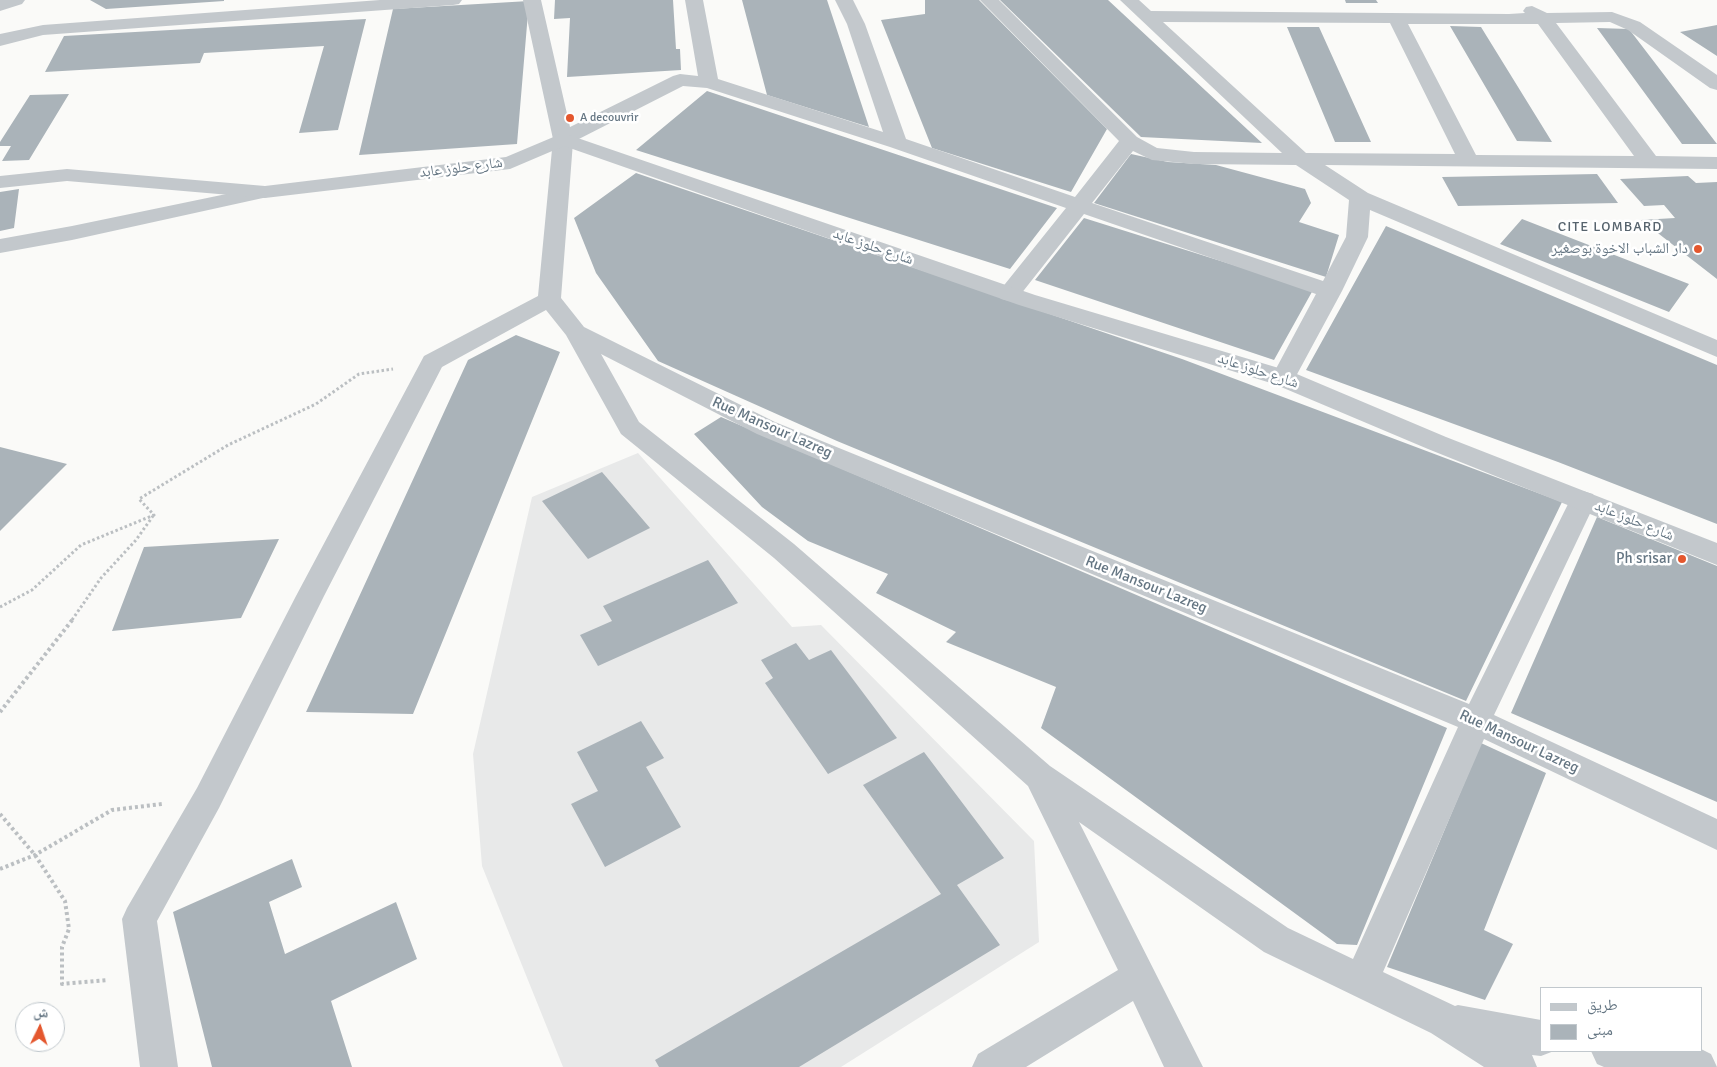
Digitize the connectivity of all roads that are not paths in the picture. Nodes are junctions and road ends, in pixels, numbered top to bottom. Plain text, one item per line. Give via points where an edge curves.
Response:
1 (16, 0) edge
2 (453, 0) edge
3 (532, 0) edge
4 (694, 0) edge
5 (844, 0) edge
6 (989, 0) edge
7 (1129, 0) edge
8 (1301, 0) edge
9 (1480, 0) edge
10 (1517, 0) edge
11 (0, 6) edge
12 (1147, 16) junction
13 (1309, 17) junction
14 (1396, 18) junction
15 (1543, 18) junction
16 (1509, 19) junction
17 (4, 43) edge
18 (709, 82) junction
19 (1717, 84) edge
20 (563, 139) junction
21 (1130, 141) junction
22 (897, 144) junction
23 (1301, 159) junction
24 (1468, 161) junction
25 (1650, 163) junction
26 (1717, 163) edge
27 (0, 182) edge
28 (265, 192) junction
29 (1360, 198) junction
30 (1076, 206) junction
31 (1, 246) edge
32 (1330, 292) junction
33 (1010, 294) junction
34 (549, 299) junction
35 (576, 332) junction
36 (1717, 350) edge
37 (1283, 378) junction
38 (1583, 501) junction
39 (1717, 554) edge
40 (1476, 722) junction
41 (1039, 776) junction
42 (1717, 834) edge
43 (1138, 978) junction
44 (1360, 981) junction
45 (1444, 1020) junction
46 (1540, 1038) edge
47 (1616, 1052) edge
48 (159, 1067) edge
49 (991, 1067) edge
50 (1184, 1067) edge
51 (1518, 1067) edge
52 (1698, 1067) edge

1 - 11 street
2 - 17 street via 43,30
3 - 20 street
4 - 18 street
5 - 22 street via 856,24
6 - 21 street
7 - 12 street
8 - 13 street
9 - 16 street
10 - 15 street
12 - 13 street
12 - 23 street
13 - 14 street
14 - 16 street
14 - 24 street
15 - 16 street
15 - 19 street via 1612,17 1634,26
15 - 25 street
18 - 20 street via 680,80
18 - 22 street
20 - 28 street, شارع حلوز عابد via 510,162
20 - 33 street, شارع حلوز عابد
20 - 34 street
21 - 23 street via 1152,154 1194,158
21 - 30 street
22 - 30 street
23 - 24 street
23 - 29 street
24 - 25 street
25 - 26 street
27 - 28 street, شارع حلوز عابد via 67,175
28 - 31 street
29 - 32 street via 1357,237
29 - 36 street
30 - 32 street
30 - 33 street
32 - 37 street
33 - 37 street, شارع حلوز عابد
34 - 35 street
34 - 48 street via 433,362 208,798 139,919
35 - 40 street, Rue Mansour Lazreg via 766,428
35 - 41 street via 630,428 784,551
37 - 38 street, شارع حلوز عابد
38 - 39 street, شارع حلوز عابد
38 - 40 street
40 - 42 street, Rue Mansour Lazreg
40 - 44 street
41 - 43 street
41 - 44 street via 1276,940
43 - 49 street
43 - 50 street
44 - 45 street
45 - 46 street
45 - 51 street
47 - 52 street

